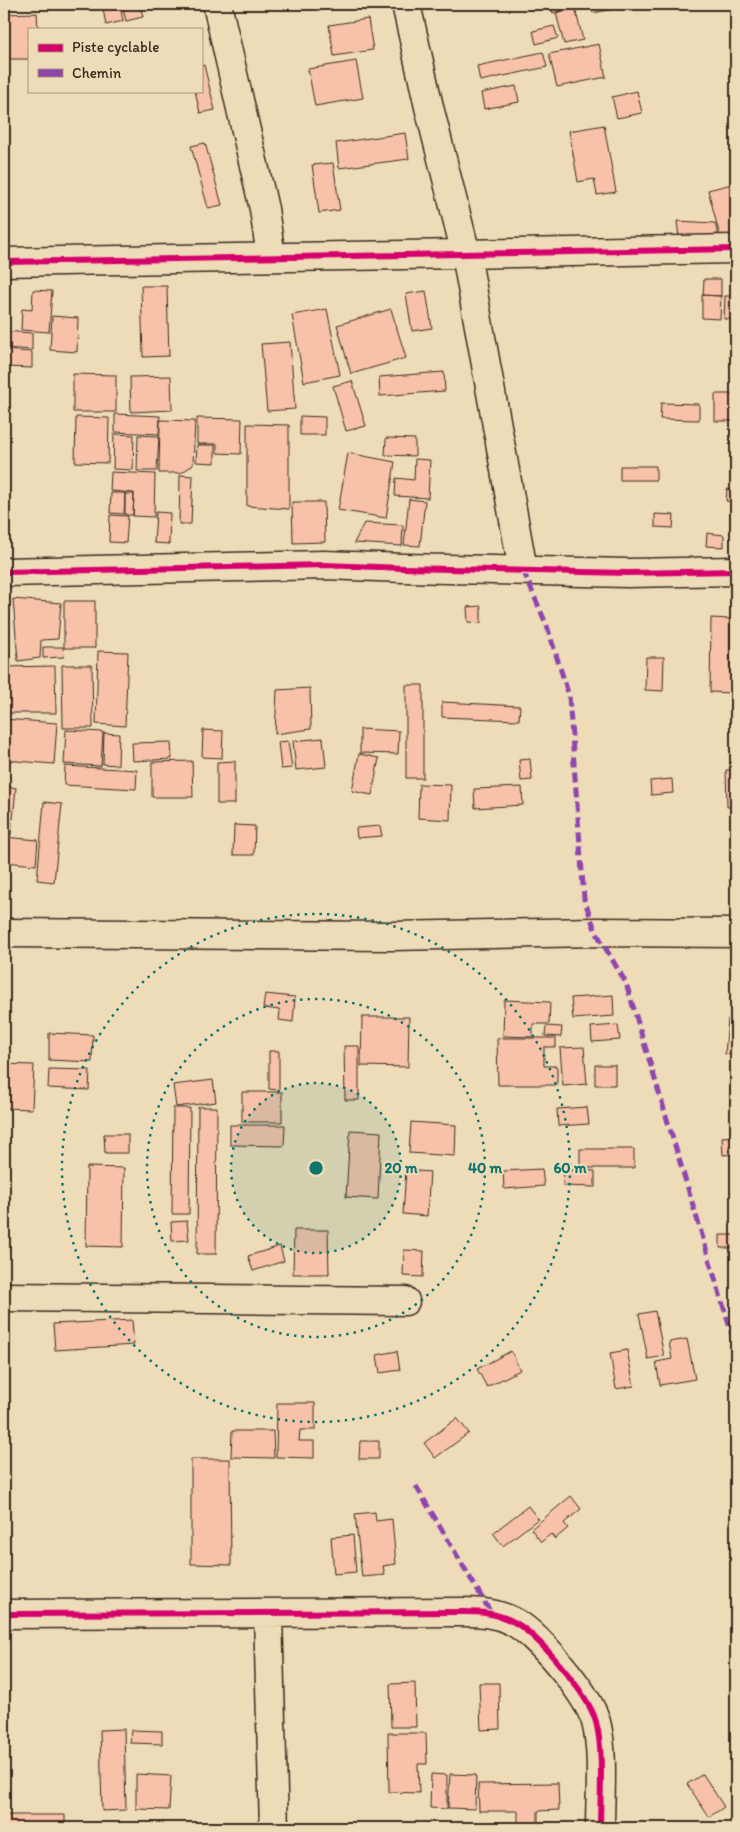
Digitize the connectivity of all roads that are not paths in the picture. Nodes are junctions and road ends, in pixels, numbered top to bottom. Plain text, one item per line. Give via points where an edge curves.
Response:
1 (217, 4) edge
2 (406, 4) edge
3 (736, 248) edge
4 (466, 254) junction
5 (270, 257) junction
6 (4, 262) edge
7 (523, 570) junction
8 (736, 571) edge
9 (4, 572) edge
10 (4, 933) edge
11 (736, 933) edge
12 (4, 1297) edge
13 (405, 1301) dead end
14 (4, 1614) edge
15 (268, 1614) junction
16 (274, 1828) edge
17 (600, 1828) edge

1 - 5 street via 264,209
2 - 4 street
3 - 4 street
4 - 5 street
4 - 7 street
5 - 6 street
7 - 8 street via 628,573
7 - 9 street via 325,565
10 - 11 street via 393,936
12 - 13 street
14 - 15 street
15 - 16 street
15 - 17 street via 491,1613 522,1627 548,1652 584,1696 596,1719

